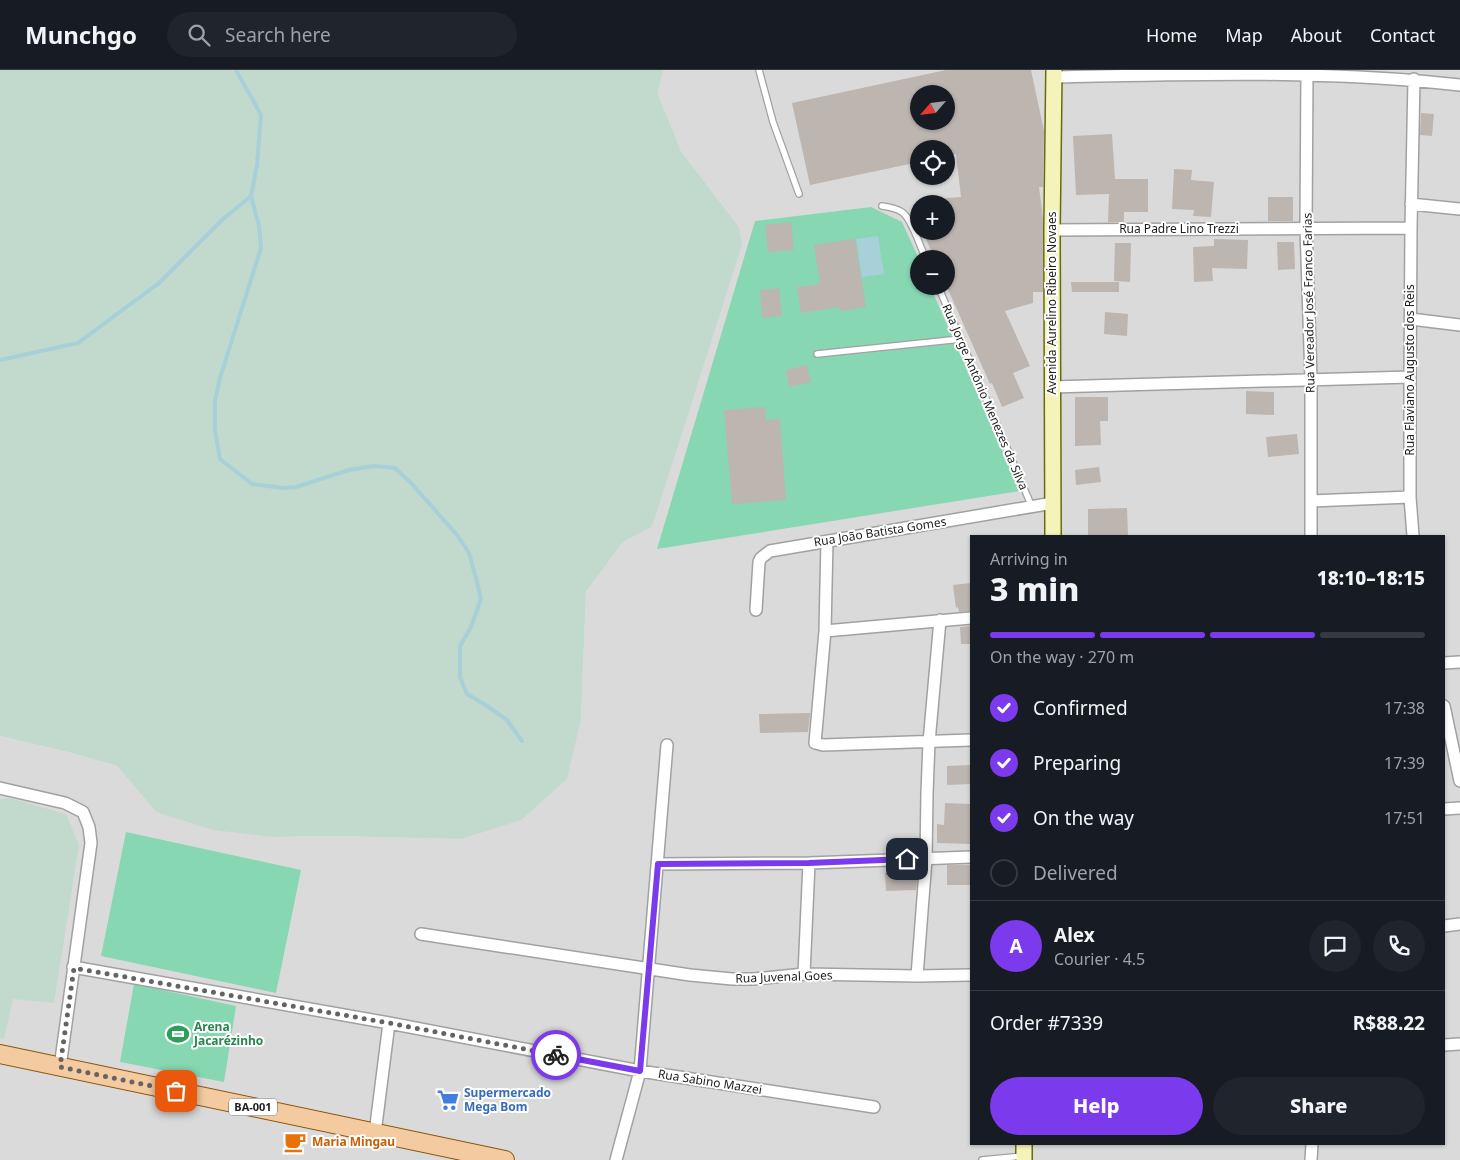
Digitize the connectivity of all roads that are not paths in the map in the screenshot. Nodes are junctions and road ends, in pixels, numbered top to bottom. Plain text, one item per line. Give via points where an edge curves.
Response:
1 (759, 70) edge
2 (1307, 71) edge
3 (1054, 73) edge
4 (1414, 79) junction
5 (1460, 85) edge
6 (799, 194) dead end
7 (1411, 204) junction
8 (882, 206) dead end
9 (1460, 209) edge
10 (1306, 228) junction
11 (1411, 228) junction
12 (1052, 230) junction
13 (922, 250) edge
14 (942, 295) edge
15 (1411, 319) junction
16 (1460, 325) edge
17 (960, 339) junction
18 (817, 354) dead end
19 (1410, 376) junction
20 (1311, 379) junction
21 (1052, 387) junction
22 (1410, 497) junction
23 (1310, 501) junction
24 (1053, 503) junction
25 (1032, 507) junction
26 (1053, 535) edge
27 (1311, 535) edge
28 (1413, 535) edge
29 (827, 541) junction
30 (756, 610) dead end
31 (970, 618) edge
32 (940, 620) junction
33 (825, 631) junction
34 (1460, 662) edge
35 (1445, 663) edge
36 (1445, 711) edge
37 (970, 740) edge
38 (930, 742) junction
39 (667, 745) dead end
40 (1460, 782) edge
41 (0, 788) edge
42 (1460, 808) edge
43 (1445, 809) edge
44 (970, 857) edge
45 (926, 859) junction
46 (809, 863) junction
47 (658, 864) junction
48 (1460, 924) edge
49 (1445, 926) edge
50 (421, 934) dead end
51 (74, 968) junction
52 (648, 968) junction
53 (804, 974) junction
54 (970, 975) edge
55 (917, 976) junction
56 (389, 1023) junction
57 (1460, 1044) edge
58 (1445, 1045) edge
59 (0, 1054) edge
60 (60, 1067) junction
61 (640, 1071) junction
62 (874, 1107) dead end
63 (375, 1133) junction
64 (1312, 1145) edge
65 (1024, 1153) edge
66 (505, 1160) edge
67 (616, 1160) edge
68 (982, 1160) edge
69 (1312, 1160) edge

1 - 6 lane via 773,122
2 - 3 street
2 - 4 street
2 - 10 street, Rua Vereador José Franco Farias
3 - 12 street, Avenida Aurelino Ribeiro Novaes
4 - 5 street
4 - 7 street, Rua Flaviano Augusto dos Reis
7 - 9 street
7 - 11 street, Rua Flaviano Augusto dos Reis
8 - 13 lane via 903,212
10 - 11 street, Rua Padre Lino Trezzi
10 - 12 street, Rua Padre Lino Trezzi
10 - 20 street, Rua Vereador José Franco Farias
11 - 15 street, Rua Flaviano Augusto dos Reis
12 - 21 street, Avenida Aurelino Ribeiro Novaes
14 - 17 lane, Rua Jorge Antônio Menezes da Silva
15 - 16 street
15 - 19 street, Rua Flaviano Augusto dos Reis
17 - 18 lane
17 - 25 lane, Rua Jorge Antônio Menezes da Silva
19 - 20 street
19 - 22 street, Rua Flaviano Augusto dos Reis
20 - 21 street
20 - 23 street, Rua Vereador José Franco Farias
21 - 24 street, Avenida Aurelino Ribeiro Novaes
22 - 23 street
22 - 28 street, Rua Flaviano Augusto dos Reis
23 - 27 street, Rua Vereador José Franco Farias
24 - 25 street, Rua João Batista Gomes
24 - 26 street, Avenida Aurelino Ribeiro Novaes
25 - 29 street, Rua João Batista Gomes
29 - 30 street, Rua João Batista Gomes via 766,553 759,562
29 - 33 street
31 - 32 street
32 - 33 street
32 - 38 street
33 - 38 street via 815,743
34 - 35 street
36 - 40 street
37 - 38 street
38 - 45 street
39 - 47 street
41 - 51 street via 65,803 83,812 86,818 91,843
42 - 43 street
44 - 45 street
45 - 46 street
45 - 55 street
46 - 47 street
46 - 53 street
47 - 52 street
48 - 49 street
50 - 52 street, Rua Juvenal Goes
51 - 56 street, Rua Sabino Mazzei
51 - 60 street
52 - 53 street, Rua Juvenal Goes via 732,979
52 - 61 street
53 - 55 street, Rua Juvenal Goes
54 - 55 street, Rua Juvenal Goes
56 - 61 street, Rua Sabino Mazzei
56 - 63 street
57 - 58 street
59 - 60 main road, BA-001
60 - 63 main road, BA-001
61 - 62 street, Rua Sabino Mazzei
61 - 67 street
63 - 66 main road, BA-001
64 - 69 street
65 - 68 lane

